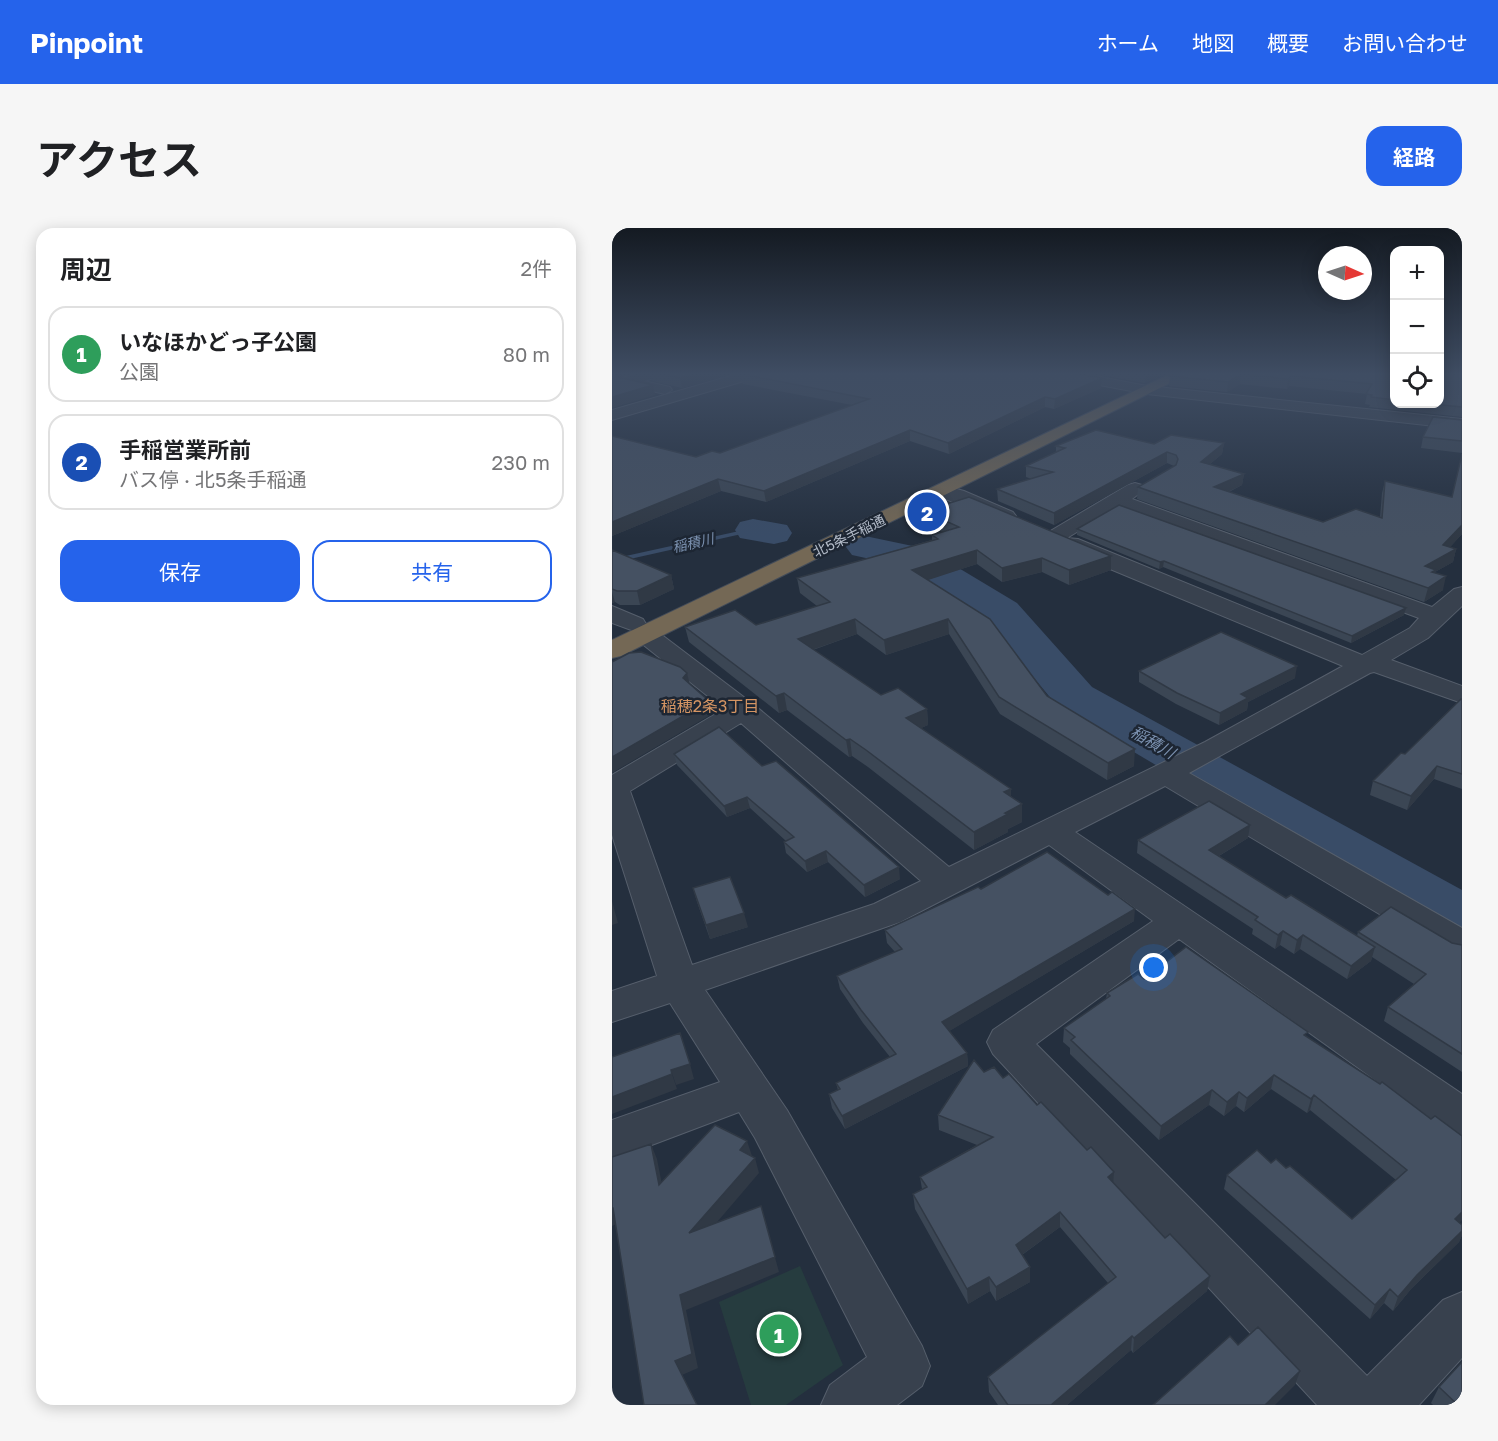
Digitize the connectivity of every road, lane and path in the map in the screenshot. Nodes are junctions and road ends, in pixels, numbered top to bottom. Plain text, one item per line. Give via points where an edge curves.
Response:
1 (1059, 428) edge
2 (1065, 428) edge
3 (1149, 481) edge
4 (942, 491) junction
5 (1116, 500) junction
6 (1054, 537) junction
7 (1462, 594) edge
8 (612, 613) edge
9 (1435, 616) junction
10 (630, 631) edge
11 (612, 650) edge
12 (1368, 664) junction
13 (1462, 695) edge
14 (743, 710) junction
15 (1170, 771) junction
16 (612, 788) edge
17 (1051, 831) junction
18 (946, 883) junction
19 (1179, 921) junction
20 (1462, 945) edge
21 (679, 984) junction
22 (612, 1007) edge
23 (749, 1090) junction
24 (1462, 1118) edge
25 (612, 1140) edge
26 (1462, 1320) edge
27 (850, 1405) edge
28 (1356, 1405) edge
29 (1379, 1405) edge

1 - 10 highway, 北5条手稲通
2 - 4 highway, 北5条手稲通
3 - 5 street
4 - 6 street
4 - 10 highway, 北5条手稲通
5 - 6 street
5 - 9 street
6 - 12 street
7 - 9 street
8 - 10 street
9 - 12 street via 1419,633
10 - 11 highway, 北5条手稲通
10 - 14 street
12 - 13 street
12 - 15 street
14 - 16 street
14 - 18 street
15 - 17 street
15 - 20 street
16 - 21 street
17 - 18 street
17 - 19 street
18 - 21 street via 886,914
19 - 24 street
19 - 28 street via 1008,1042
21 - 22 street
21 - 23 street
23 - 25 street
23 - 27 street via 902,1366
26 - 29 street

